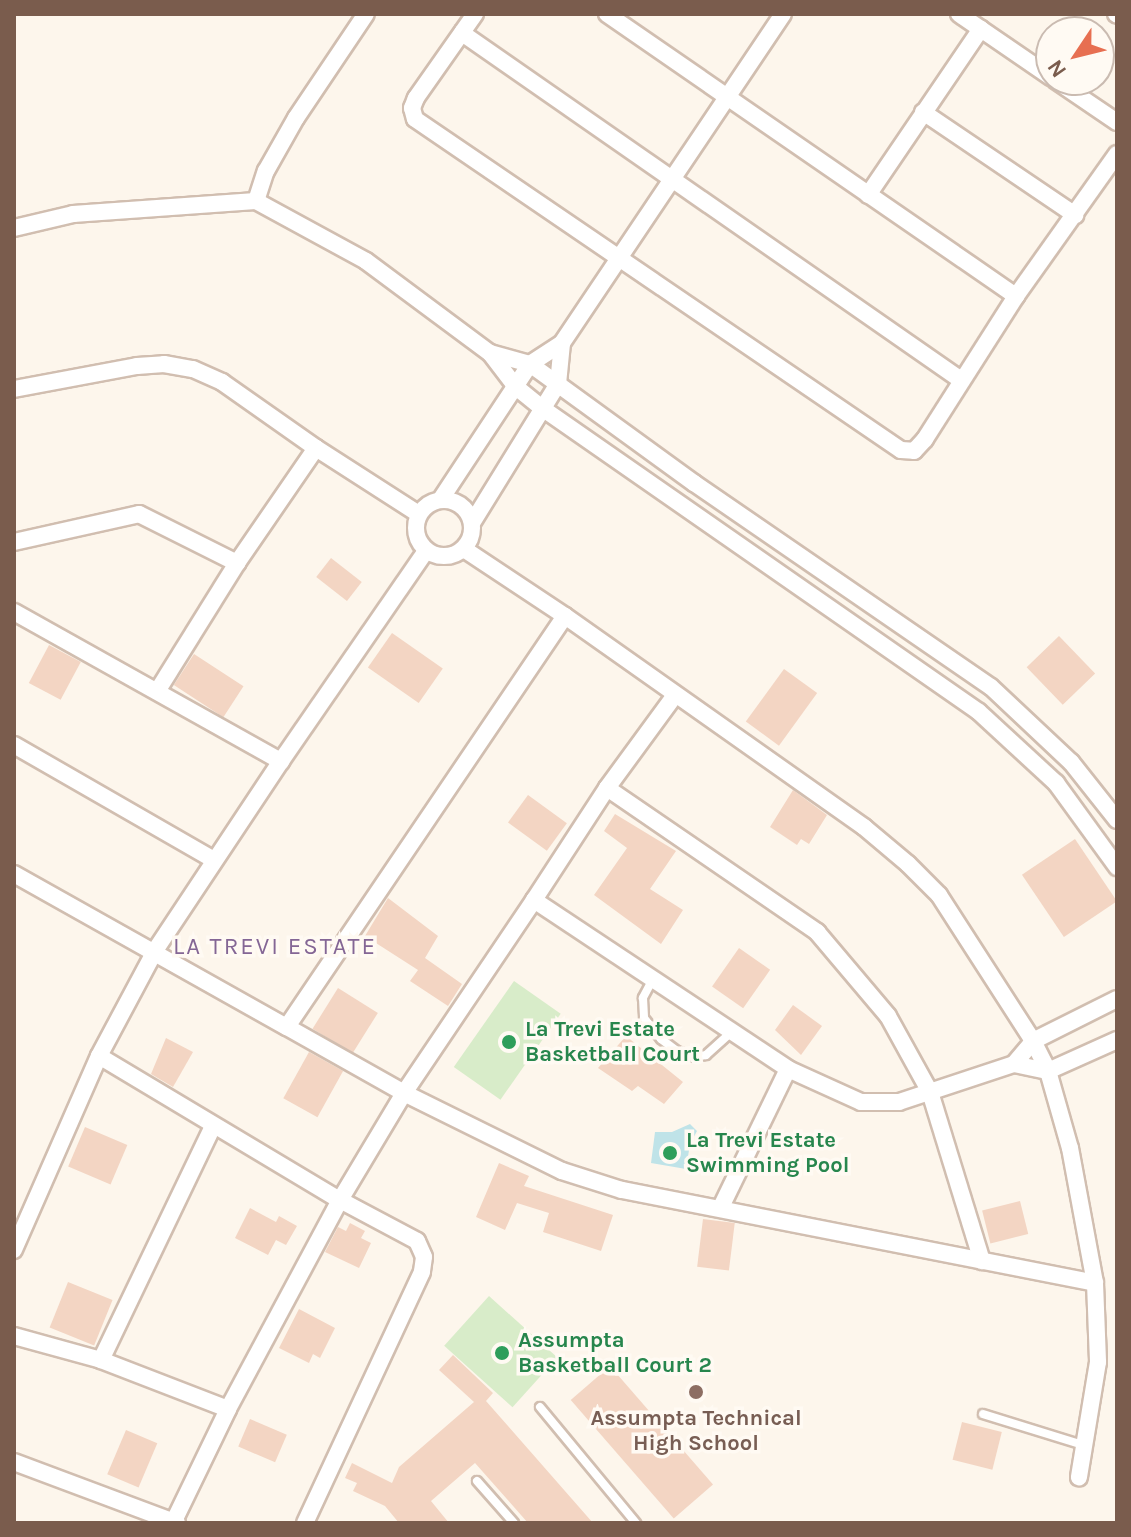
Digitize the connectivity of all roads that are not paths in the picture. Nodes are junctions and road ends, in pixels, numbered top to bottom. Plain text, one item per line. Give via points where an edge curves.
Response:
1 (366, 14) edge
2 (475, 14) edge
3 (607, 14) edge
4 (783, 14) edge
5 (959, 14) edge
6 (981, 29) junction
7 (462, 33) junction
8 (1035, 66) edge
9 (728, 95) junction
10 (1079, 96) edge
11 (923, 112) junction
12 (1117, 122) edge
13 (1117, 154) edge
14 (675, 179) junction
15 (868, 195) junction
16 (256, 201) junction
17 (1075, 215) junction
18 (14, 228) edge
19 (619, 260) junction
20 (1016, 296) junction
21 (562, 343) junction
22 (490, 353) junction
23 (530, 364) junction
24 (961, 380) junction
25 (558, 384) junction
26 (516, 387) junction
27 (14, 389) edge
28 (542, 408) junction
29 (316, 448) junction
30 (441, 499) junction
31 (419, 514) junction
32 (472, 523) junction
33 (14, 542) edge
34 (464, 549) junction
35 (426, 551) junction
36 (237, 563) junction
37 (14, 612) edge
38 (565, 616) junction
39 (991, 687) junction
40 (158, 690) junction
41 (675, 695) junction
42 (979, 712) junction
43 (14, 745) edge
44 (281, 761) junction
45 (607, 788) junction
46 (1117, 820) edge
47 (214, 860) junction
48 (1117, 867) edge
49 (14, 874) edge
50 (534, 900) junction
51 (155, 951) junction
52 (654, 976) junction
53 (1117, 999) edge
54 (287, 1027) junction
55 (734, 1030) junction
56 (1117, 1040) edge
57 (1033, 1041) junction
58 (99, 1056) junction
59 (1014, 1064) junction
60 (788, 1069) junction
61 (1048, 1071) junction
62 (930, 1092) junction
63 (404, 1093) junction
64 (213, 1126) junction
65 (340, 1200) junction
66 (721, 1207) junction
67 (14, 1250) edge
68 (982, 1261) junction
69 (1095, 1283) junction
70 (14, 1336) edge
71 (101, 1360) junction
72 (540, 1407) dead end
73 (228, 1409) junction
74 (983, 1414) dead end
75 (1083, 1445) junction
76 (14, 1462) edge
77 (1079, 1477) dead end
78 (477, 1481) dead end
79 (175, 1523) edge
80 (305, 1523) edge
81 (514, 1523) edge
82 (636, 1523) edge

1 - 16 street via 296,118 266,171
2 - 7 street
3 - 9 street
4 - 9 street
5 - 6 street
6 - 8 street
6 - 11 street
7 - 14 street
7 - 19 street via 416,98 415,119
9 - 14 street
9 - 15 street
10 - 12 street
11 - 15 street
11 - 17 street
13 - 17 street
14 - 19 street
14 - 24 street
15 - 20 street
16 - 18 street via 73,214
16 - 22 street via 366,261
17 - 20 street
19 - 21 street
19 - 24 street via 901,450 914,451 925,439
20 - 24 street
21 - 23 street
21 - 25 street
22 - 23 street
22 - 26 street
23 - 25 street
23 - 26 street
25 - 28 street
25 - 39 street
26 - 28 street
26 - 30 street
27 - 29 street via 137,366 193,369 222,382
28 - 32 street
28 - 42 street
29 - 31 street
29 - 36 street
30 - 31 street
30 - 32 street via 466,510
31 - 35 street via 417,541
32 - 34 street
33 - 36 street via 139,514
34 - 35 street via 439,557
34 - 38 street
35 - 44 street
36 - 40 street
37 - 40 street
38 - 41 street
38 - 54 street
39 - 42 street
39 - 46 street via 1071,762
40 - 44 street
41 - 45 street
41 - 57 street via 864,827 908,864 939,895
42 - 48 street via 1056,783
43 - 47 street
44 - 47 street
45 - 50 street
45 - 62 street via 817,932 888,1016
47 - 51 street
49 - 51 street
50 - 52 street
50 - 63 street
51 - 54 street
51 - 58 street
52 - 55 street
52 - 55 lane via 643,998 644,1018 677,1051 706,1055
53 - 57 street
54 - 63 street
55 - 60 street
56 - 61 street
57 - 59 street
57 - 61 street
58 - 64 street
58 - 67 street
59 - 61 street
59 - 62 street
60 - 62 street via 861,1102 899,1102
60 - 66 street
61 - 69 street via 1070,1148
62 - 68 street
63 - 65 street
63 - 66 street via 562,1171 622,1190
64 - 65 street
64 - 71 street
65 - 73 street
65 - 80 street via 417,1241 424,1257 422,1272
66 - 68 street
68 - 69 street
69 - 75 street via 1098,1362
70 - 71 street
71 - 73 street
72 - 82 lane
73 - 79 street
74 - 75 lane
75 - 77 street
76 - 79 street
78 - 81 lane

